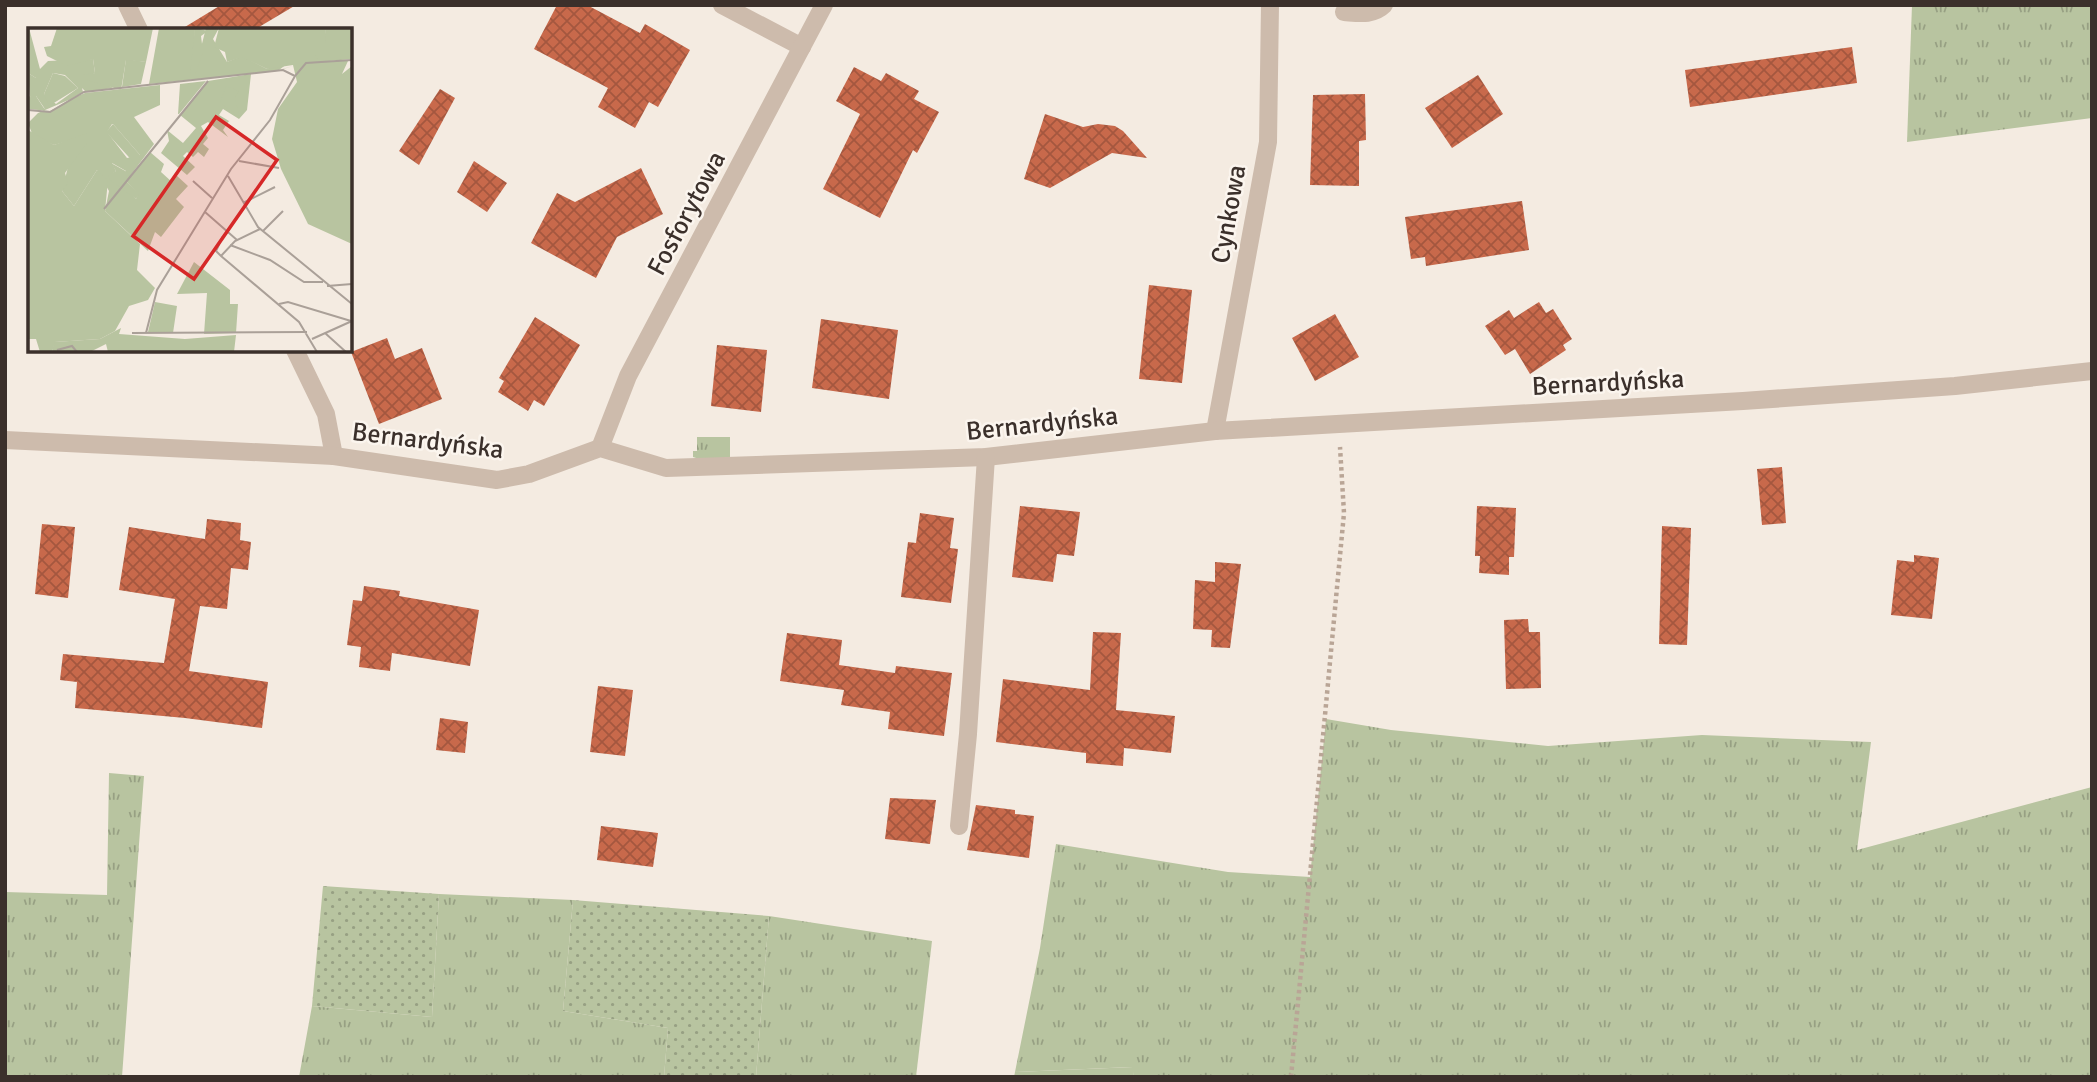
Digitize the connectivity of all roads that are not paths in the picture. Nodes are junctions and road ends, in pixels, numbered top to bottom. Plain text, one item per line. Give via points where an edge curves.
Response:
1 (127, 5) edge
2 (722, 5) edge
3 (824, 5) edge
4 (1270, 5) edge
5 (1384, 5) edge
6 (1344, 12) dead end
7 (138, 28) edge
8 (802, 47) junction
9 (296, 352) edge
10 (2092, 370) edge
11 (1215, 431) junction
12 (5, 440) edge
13 (600, 448) junction
14 (334, 456) junction
15 (986, 457) junction
16 (959, 826) dead end

1 - 7 street
2 - 8 street
3 - 8 street, Fosforytowa
4 - 11 street, Cynkowa via 1268,142
5 - 6 street via 1368,13
8 - 13 street, Fosforytowa via 628,376
9 - 14 street via 326,414
10 - 11 street, Bernardyńska via 1955,386 1744,401
11 - 15 street, Bernardyńska
12 - 14 street, Bernardyńska
13 - 14 street, Bernardyńska via 529,474 496,480
13 - 15 street, Bernardyńska via 666,468
15 - 16 street

